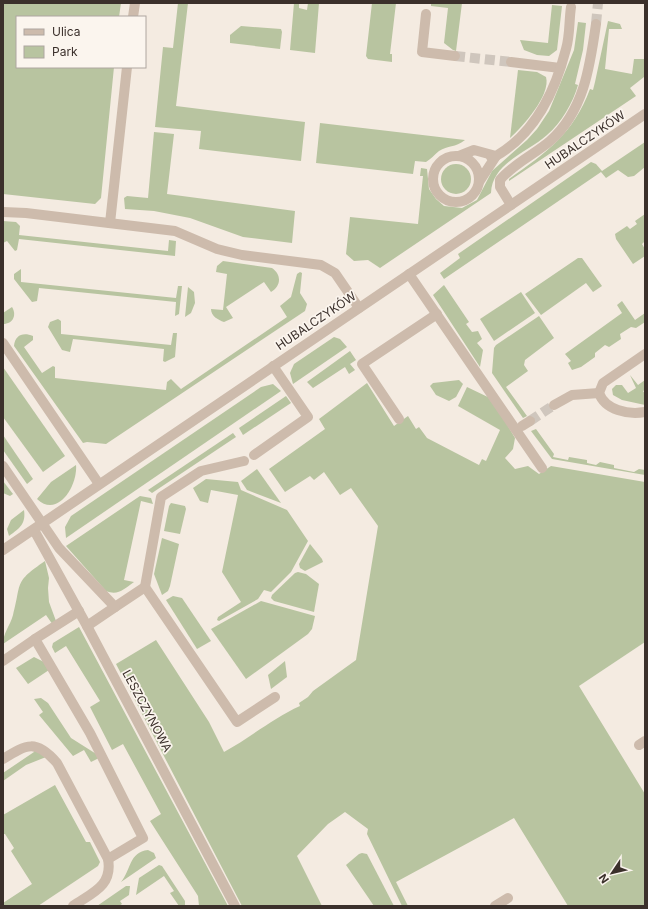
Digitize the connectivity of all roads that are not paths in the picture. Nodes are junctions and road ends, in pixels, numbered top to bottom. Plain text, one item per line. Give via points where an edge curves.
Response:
1 (135, 3) edge
2 (571, 7) dead end
3 (426, 14) dead end
4 (133, 16) edge
5 (596, 24) tunnel mouth
6 (456, 56) tunnel mouth
7 (511, 62) tunnel mouth
8 (127, 68) edge
9 (560, 68) junction
10 (645, 114) edge
11 (459, 156) junction
12 (496, 156) junction
13 (474, 165) junction
14 (478, 182) junction
15 (511, 205) junction
16 (3, 212) edge
17 (110, 223) junction
18 (410, 274) junction
19 (359, 308) junction
20 (437, 314) junction
21 (3, 343) edge
22 (645, 354) edge
23 (273, 366) junction
24 (599, 394) junction
25 (554, 405) tunnel mouth
26 (645, 412) edge
27 (399, 419) dead end
28 (254, 455) dead end
29 (244, 461) dead end
30 (3, 466) edge
31 (542, 468) dead end
32 (99, 484) junction
33 (43, 523) junction
34 (34, 530) junction
35 (3, 550) edge
36 (144, 587) junction
37 (114, 607) junction
38 (79, 611) junction
39 (87, 626) junction
40 (35, 639) junction
41 (3, 661) edge
42 (275, 697) dead end
43 (3, 760) edge
44 (108, 859) junction
45 (508, 898) dead end
46 (73, 906) edge
47 (235, 906) edge
48 (495, 906) edge

1 - 4 street
2 - 9 street via 567,48
3 - 6 street via 422,52
5 - 15 street via 584,87 571,115 551,140 500,180 500,187
7 - 9 street
8 - 17 street
9 - 12 street via 551,93 538,117 512,146
10 - 15 street, HUBALCZYKÓW
11 - 12 street via 474,150
11 - 13 street via 468,159
11 - 14 street via 450,156 436,167 433,175 437,192 444,198 461,201 473,194
12 - 13 street via 481,159
12 - 14 street
13 - 14 street via 478,173
15 - 18 street, HUBALCZYKÓW
16 - 17 street
17 - 19 street via 175,231 217,249 242,255 321,265 335,273
18 - 19 street, HUBALCZYKÓW
18 - 20 street
19 - 23 street, HUBALCZYKÓW
20 - 27 street via 362,364
20 - 31 street
21 - 32 street
22 - 24 street via 603,383
23 - 28 street via 308,416
23 - 32 street, HUBALCZYKÓW
24 - 25 street via 572,395
24 - 26 street via 609,407 637,414
29 - 36 street via 201,471 160,497
30 - 33 street
32 - 33 street, HUBALCZYKÓW
33 - 34 street, HUBALCZYKÓW
33 - 37 street via 59,548
34 - 35 street, HUBALCZYKÓW
34 - 38 street, LESZCZYNOWA
36 - 37 street
36 - 42 street via 237,722
37 - 39 street
38 - 39 street, LESZCZYNOWA
38 - 40 street
39 - 47 street, LESZCZYNOWA
40 - 41 street
40 - 44 street via 90,733 143,838
43 - 44 street via 22,747 34,746 48,752 57,763
44 - 46 street via 110,870 107,880 99,889
45 - 48 street

